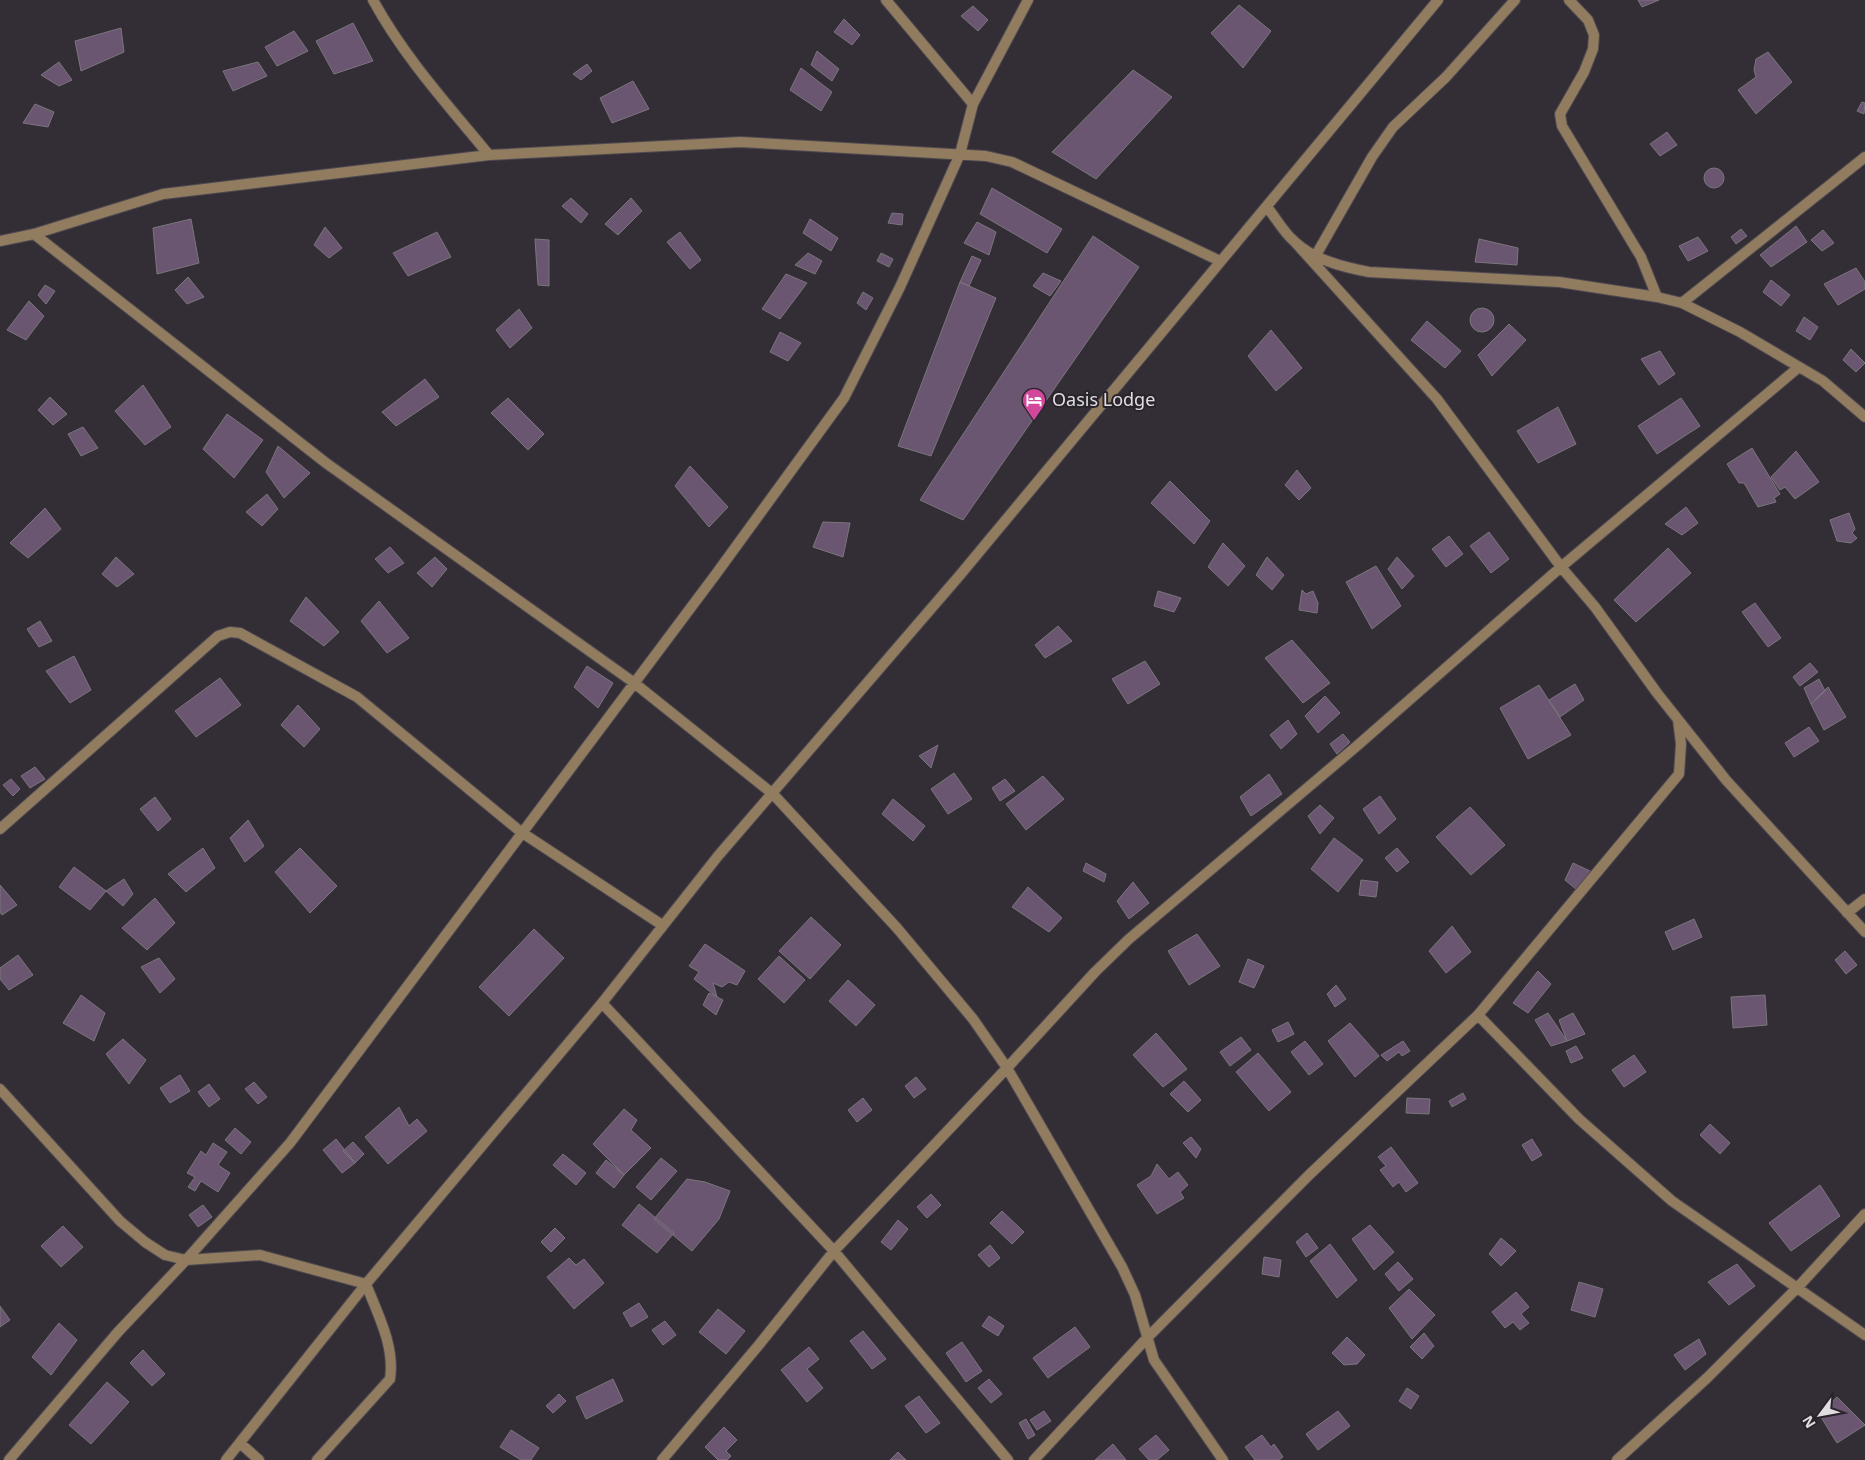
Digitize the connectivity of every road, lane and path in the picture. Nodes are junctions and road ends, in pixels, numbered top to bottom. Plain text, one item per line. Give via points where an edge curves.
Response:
1 (373, 0) edge
2 (886, 0) edge
3 (1028, 0) edge
4 (1438, 0) edge
5 (1515, 0) edge
6 (1569, 0) edge
7 (973, 104) junction
8 (960, 154) junction
9 (489, 155) junction
10 (1865, 157) edge
11 (1267, 207) junction
12 (34, 234) junction
13 (0, 241) edge
14 (1294, 242) junction
15 (1316, 255) junction
16 (1220, 261) junction
17 (1657, 297) junction
18 (1682, 303) junction
19 (1800, 367) junction
20 (1865, 416) edge
21 (1561, 567) junction
22 (633, 682) junction
23 (1678, 720) junction
24 (773, 794) junction
25 (0, 829) edge
26 (521, 832) junction
27 (1865, 899) edge
28 (1847, 913) junction
29 (662, 925) junction
30 (1865, 932) edge
31 (602, 1003) junction
32 (1478, 1014) junction
33 (1007, 1068) junction
34 (0, 1089) edge
35 (1865, 1214) edge
36 (834, 1250) junction
37 (186, 1260) junction
38 (366, 1284) junction
39 (1798, 1287) junction
40 (1865, 1335) edge
41 (1146, 1338) junction
42 (240, 1444) junction
43 (9, 1460) edge
44 (226, 1460) edge
45 (259, 1460) edge
46 (317, 1460) edge
47 (662, 1460) edge
48 (1008, 1460) edge
49 (1034, 1460) edge
50 (1222, 1460) edge
51 (1617, 1460) edge

1 - 9 street via 400,44
2 - 7 street
3 - 7 street
4 - 11 street
5 - 15 street via 1446,77 1393,127 1372,156
6 - 17 street via 1588,20 1594,35 1593,49 1584,72 1560,114 1562,126 1641,257
7 - 8 street
8 - 9 street via 740,142
8 - 16 street via 1012,162
8 - 22 street via 900,287 844,398
9 - 12 street via 164,194
10 - 18 street
11 - 14 street
11 - 16 street
12 - 13 street
12 - 22 street via 326,463
14 - 15 street
14 - 21 street via 1437,399
15 - 17 street via 1345,268 1369,272 1559,282
16 - 24 street via 960,575
17 - 18 street
18 - 19 street
19 - 20 street via 1823,381
19 - 21 street
21 - 23 street via 1595,607
21 - 33 street via 1129,939
22 - 24 street
22 - 26 street
23 - 28 street via 1726,780
23 - 32 street via 1682,744 1678,774
24 - 29 street
24 - 33 street via 897,928 973,1020
25 - 26 street via 218,636 230,632 240,633 356,697
26 - 29 street
26 - 37 street via 290,1143
27 - 28 street
28 - 30 street
29 - 31 street
31 - 36 street
31 - 38 street
32 - 39 street via 1580,1119 1672,1201
32 - 41 street
33 - 36 street
33 - 41 street via 1122,1266 1135,1295
34 - 37 street via 120,1221 166,1255
35 - 39 street
36 - 47 street
36 - 48 street
37 - 38 street via 260,1256
37 - 43 street via 118,1332
38 - 42 street
38 - 46 street via 388,1342 392,1362 390,1379
39 - 40 street
39 - 51 street via 1707,1378
41 - 49 street
41 - 50 street via 1154,1360
42 - 44 street
42 - 45 street

